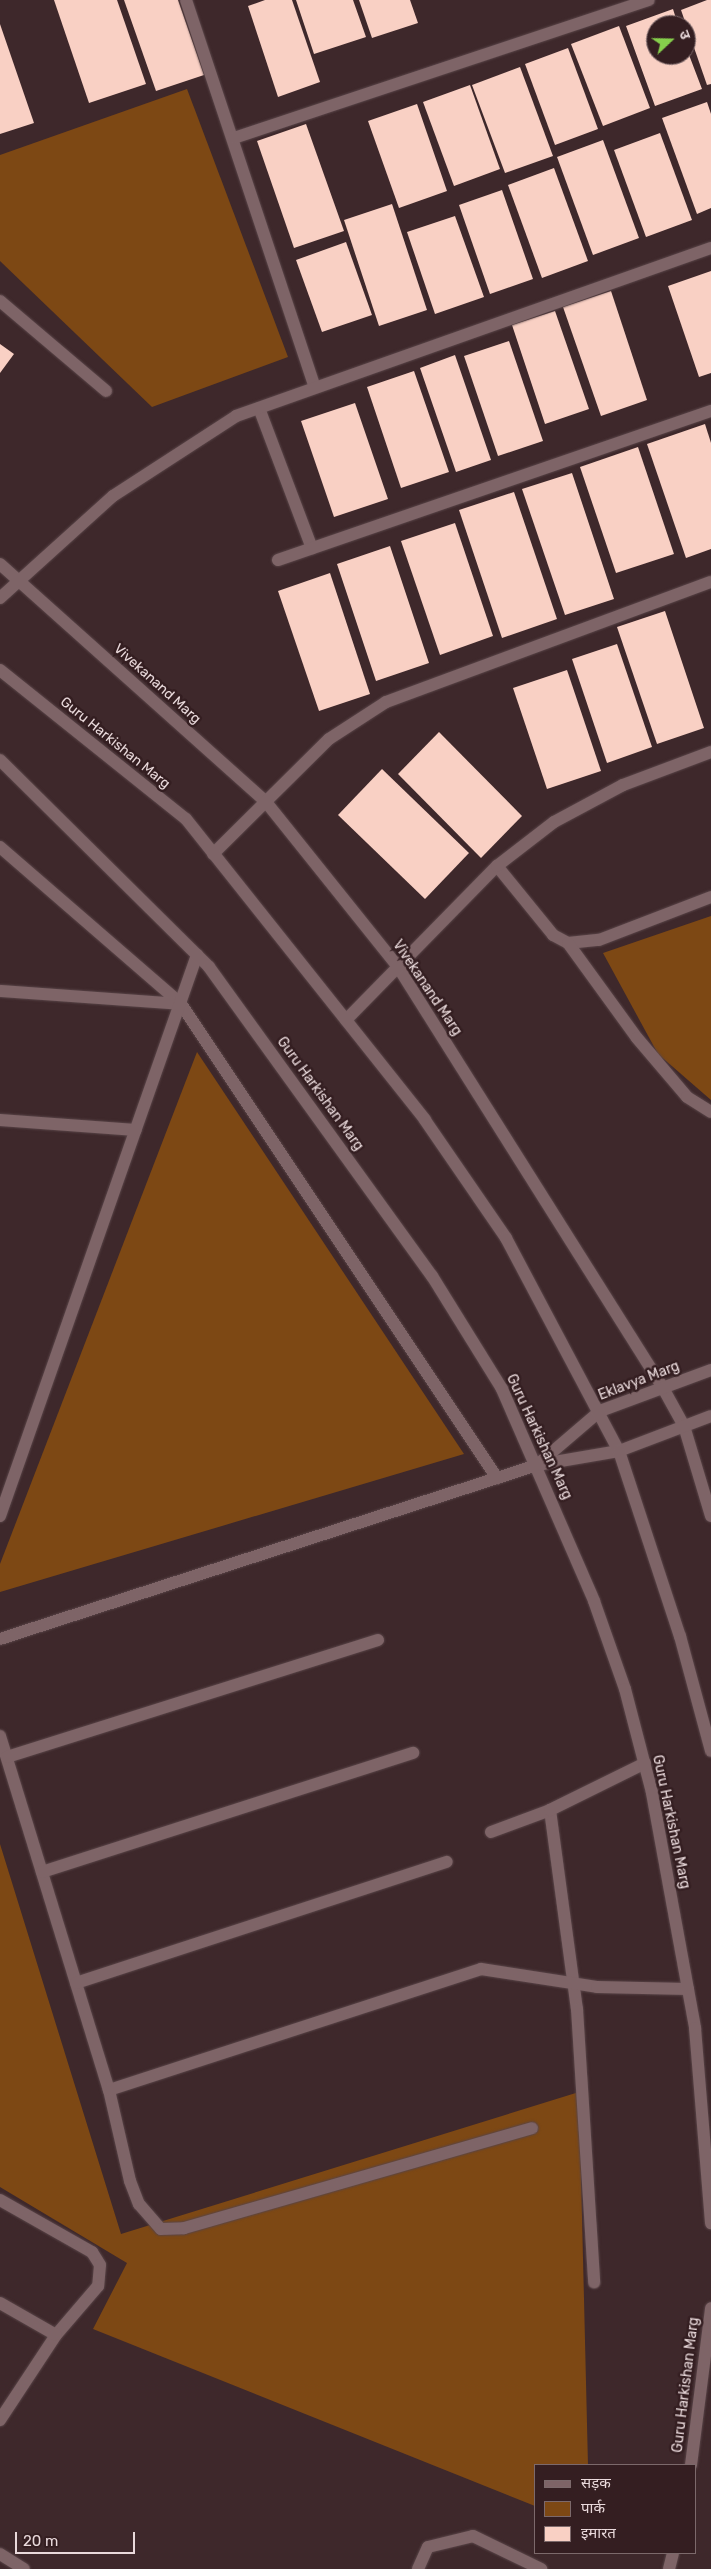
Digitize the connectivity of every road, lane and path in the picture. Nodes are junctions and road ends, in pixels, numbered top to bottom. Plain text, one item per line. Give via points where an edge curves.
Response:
1 (186, 0) edge
2 (649, 0) edge
3 (234, 138) junction
4 (711, 248) edge
5 (0, 300) edge
6 (315, 386) junction
7 (106, 391) dead end
8 (259, 408) junction
9 (711, 411) edge
10 (312, 548) junction
11 (278, 560) dead end
12 (0, 564) edge
13 (19, 581) junction
14 (711, 582) edge
15 (0, 598) edge
16 (0, 670) edge
17 (711, 752) edge
18 (0, 760) edge
19 (266, 802) junction
20 (0, 847) edge
21 (213, 854) junction
22 (497, 866) junction
23 (711, 897) edge
24 (568, 943) junction
25 (197, 955) junction
26 (398, 968) junction
27 (0, 991) edge
28 (181, 1004) junction
29 (346, 1020) junction
30 (711, 1112) edge
31 (0, 1120) edge
32 (136, 1130) junction
33 (711, 1370) edge
34 (663, 1388) junction
35 (600, 1411) junction
36 (711, 1416) edge
37 (684, 1426) junction
38 (619, 1451) junction
39 (537, 1465) junction
40 (497, 1478) junction
41 (0, 1516) edge
42 (711, 1516) edge
43 (0, 1639) edge
44 (378, 1640) dead end
45 (0, 1736) edge
46 (711, 1751) edge
47 (413, 1753) dead end
48 (6, 1757) junction
49 (645, 1763) junction
50 (550, 1810) junction
51 (491, 1832) dead end
52 (447, 1862) dead end
53 (42, 1872) junction
54 (76, 1983) junction
55 (573, 1983) junction
56 (688, 1989) junction
57 (110, 2090) junction
58 (532, 2128) dead end
59 (0, 2200) edge
60 (711, 2223) edge
61 (594, 2282) dead end
62 (0, 2303) edge
63 (711, 2308) edge
64 (56, 2335) junction
65 (0, 2420) edge
66 (691, 2464) edge
67 (0, 2554) edge
68 (673, 2554) edge
69 (24, 2569) edge
70 (418, 2569) edge
71 (541, 2569) edge
72 (670, 2569) edge

1 - 3 street
2 - 3 street
3 - 6 street
4 - 6 street
5 - 7 street
6 - 8 street
8 - 10 street
8 - 13 street via 236,416 113,496
9 - 10 street
10 - 11 street
12 - 13 street, Vivekanand Marg
13 - 15 street
13 - 19 street, Vivekanand Marg
14 - 19 street via 386,702 329,739
16 - 21 street, Guru Harkishan Marg via 186,819
17 - 22 street via 622,785 554,822
18 - 25 street, Guru Harkishan Marg
19 - 21 street
19 - 26 street, Vivekanand Marg
20 - 28 street
21 - 29 street, Guru Harkishan Marg
22 - 24 street via 553,935
22 - 26 street
23 - 24 street via 599,940
24 - 30 street via 637,1038 687,1097
25 - 28 street
25 - 39 street, Guru Harkishan Marg via 432,1276 502,1389
26 - 29 street
26 - 34 street, Vivekanand Marg
27 - 28 street
28 - 32 street
28 - 40 street
29 - 35 street, Guru Harkishan Marg via 425,1120 506,1238
31 - 32 street
32 - 41 street
33 - 34 street, Eklavya Marg
34 - 35 street, Eklavya Marg
34 - 37 street, Vivekanand Marg
35 - 38 street, Guru Harkishan Marg
35 - 39 street, Eklavya Marg
36 - 37 street
37 - 38 street
37 - 42 street, Vivekanand Marg
38 - 39 street
38 - 46 street, Guru Harkishan Marg via 680,1636
39 - 40 street
39 - 49 street, Guru Harkishan Marg via 622,1681
40 - 43 street
44 - 48 street
45 - 48 street
47 - 53 street
48 - 53 street
49 - 50 street
49 - 56 street, Guru Harkishan Marg
50 - 51 street
50 - 55 street
52 - 54 street
53 - 54 street
54 - 57 street
55 - 56 street
55 - 57 street via 480,1969
55 - 61 street
56 - 60 street, Guru Harkishan Marg
57 - 58 street via 130,2181 139,2204 161,2229 184,2228
59 - 64 street via 92,2252 100,2265 98,2286
62 - 64 street
63 - 66 street, Guru Harkishan Marg
64 - 65 street
67 - 69 street
68 - 72 street
70 - 71 street via 428,2547 474,2536

